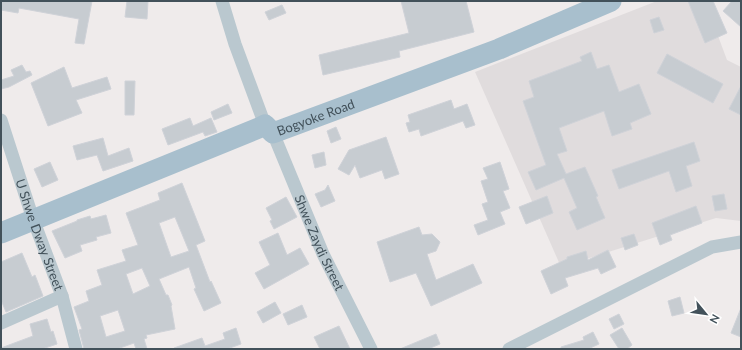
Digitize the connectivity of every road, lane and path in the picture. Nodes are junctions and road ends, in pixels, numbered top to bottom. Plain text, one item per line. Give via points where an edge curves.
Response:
1 (222, 1) edge
2 (611, 1) edge
3 (1, 120) edge
4 (269, 129) junction
5 (33, 219) junction
6 (1, 233) edge
7 (741, 242) edge
8 (62, 296) junction
9 (1, 323) edge
10 (76, 349) edge
11 (371, 349) edge
12 (509, 349) edge

1 - 4 street, Shwe Zaydi Street via 235,44
2 - 4 main road, Bogyoke Road via 499,48
3 - 5 street, U Shwe Dway Street
4 - 5 main road, Bogyoke Road
4 - 11 street, Shwe Zaydi Street via 323,254
5 - 6 main road, Bogyoke Road
5 - 8 street, U Shwe Dway Street
7 - 12 street via 712,247
8 - 9 street
8 - 10 street, U Shwe Dway Street

